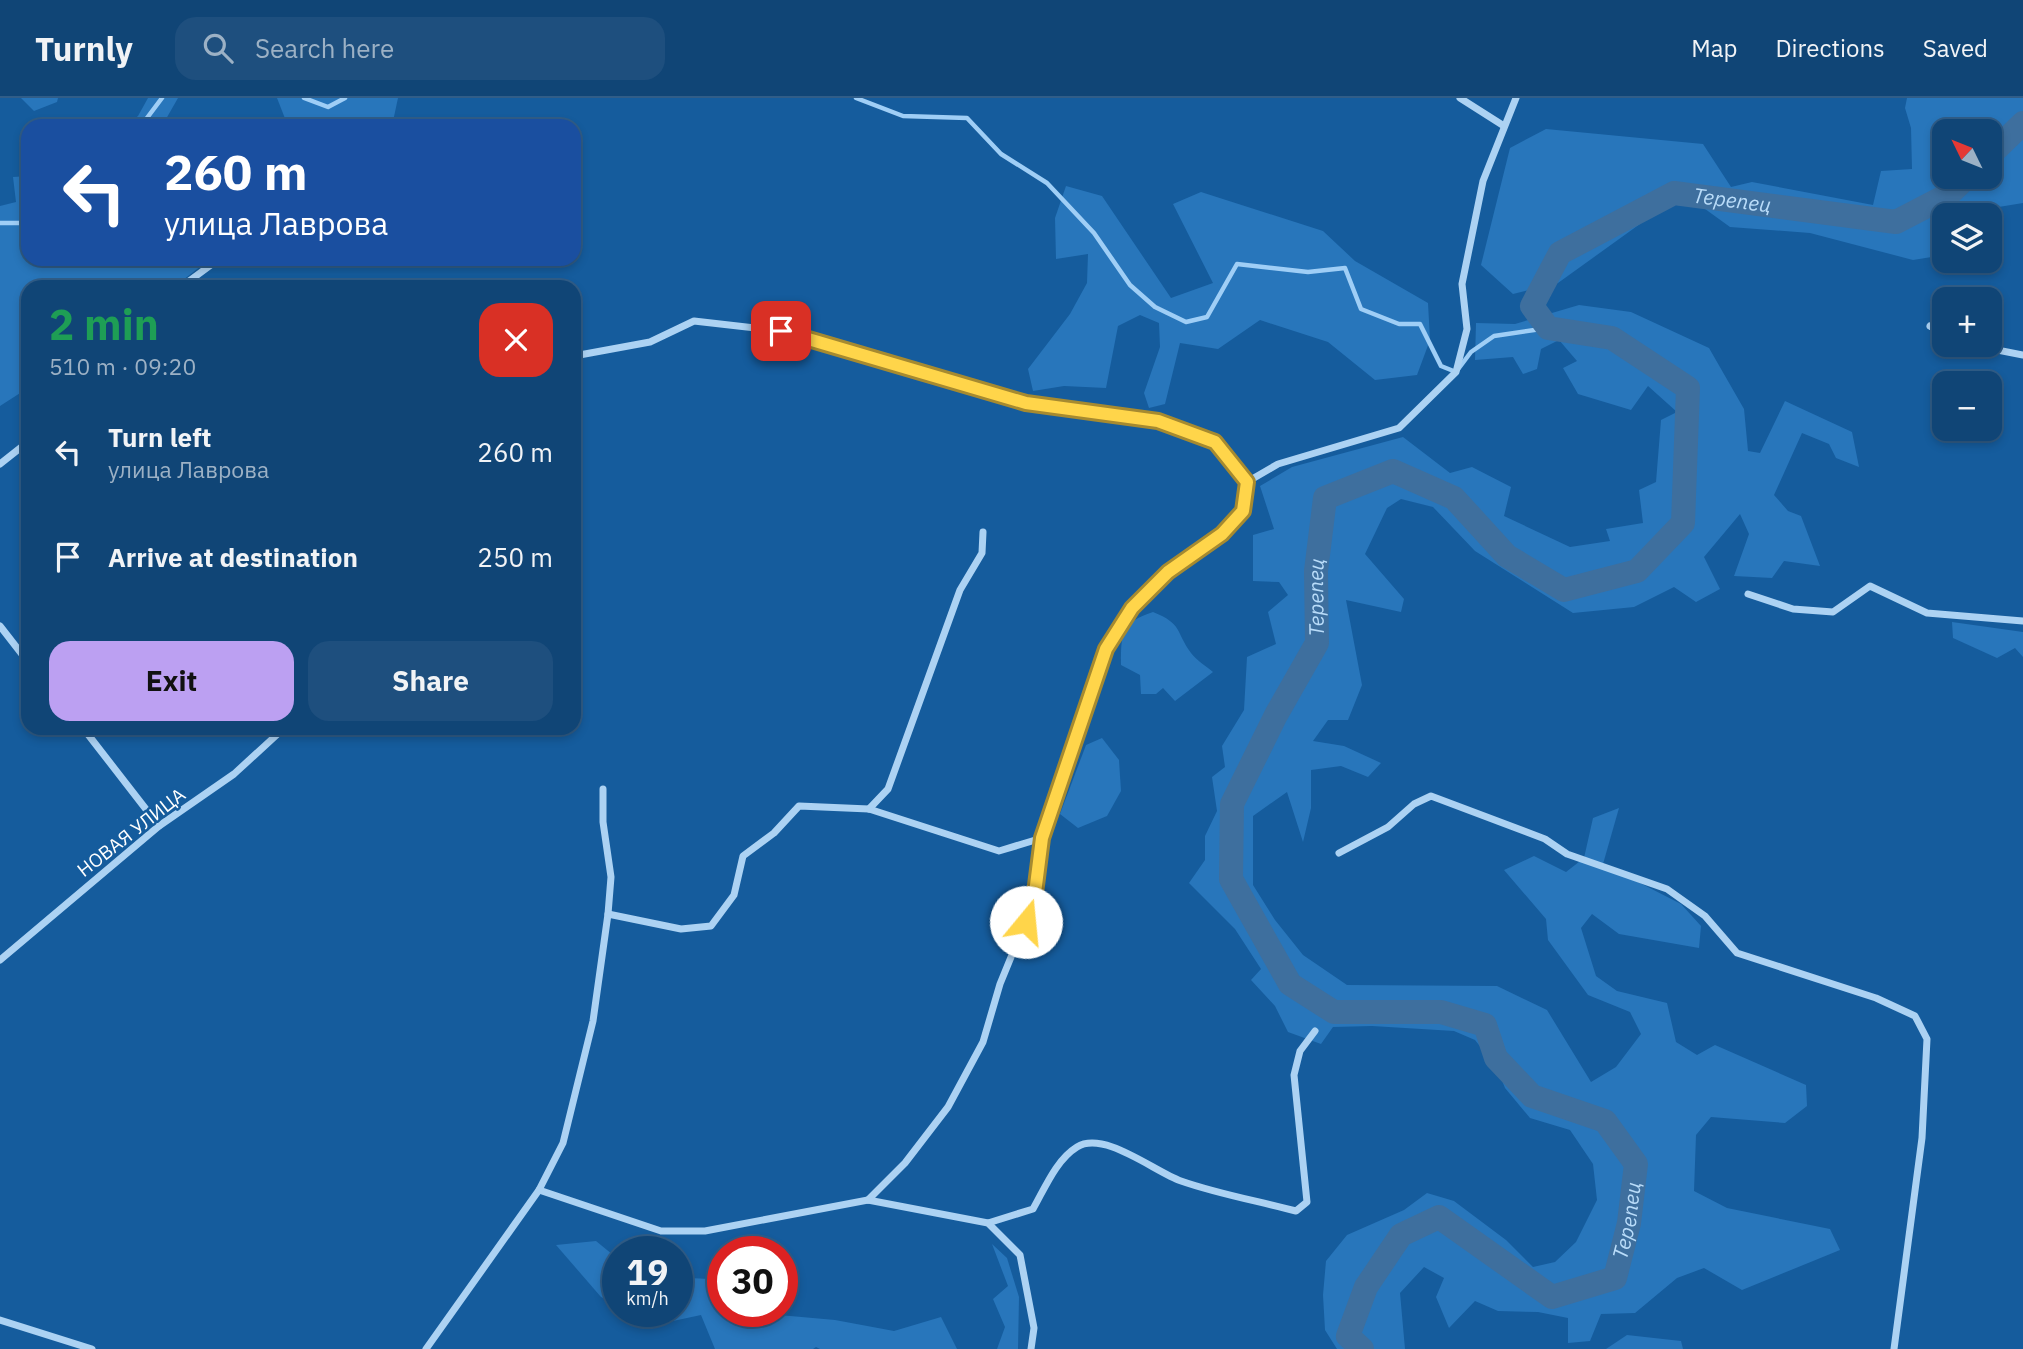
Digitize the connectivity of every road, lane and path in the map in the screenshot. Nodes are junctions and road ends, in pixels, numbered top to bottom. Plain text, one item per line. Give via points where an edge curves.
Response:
1 (1460, 98) edge
2 (1516, 98) edge
3 (1504, 127) junction
4 (210, 266) edge
5 (190, 280) edge
6 (2002, 351) edge
7 (581, 355) edge
8 (2023, 355) edge
9 (21, 447) edge
10 (0, 464) edge
11 (1247, 482) junction
12 (983, 532) dead end
13 (1748, 594) dead end
14 (2023, 621) edge
15 (0, 626) edge
16 (21, 653) edge
17 (88, 735) edge
18 (277, 735) edge
19 (603, 789) dead end
20 (869, 809) junction
21 (159, 826) junction
22 (1042, 838) junction
23 (1339, 853) dead end
24 (608, 914) junction
25 (0, 960) edge
26 (1315, 1031) dead end
27 (539, 1190) junction
28 (868, 1200) junction
29 (988, 1223) junction
30 (0, 1320) edge
31 (92, 1349) edge
32 (426, 1349) edge
33 (1031, 1349) edge
34 (1894, 1349) edge

1 - 3 street
2 - 3 street
3 - 11 street via 1483,181 1462,284 1467,330 1456,372 1399,428 1278,464
4 - 5 street
6 - 8 street
7 - 11 street via 650,342 694,321 781,331 1026,403 1158,421 1215,442
9 - 10 street
11 - 22 street via 1243,511 1222,534 1168,572 1132,608 1106,649
12 - 20 street via 982,554 960,590 888,789
13 - 14 street via 1793,609 1833,612 1870,586 1927,613
15 - 16 street
17 - 21 street
18 - 21 street, НОВАЯ УЛИЦА via 234,774
19 - 24 street via 611,877
20 - 22 street via 999,851
20 - 24 street via 799,806 743,856 734,895 711,926 681,929
21 - 25 street, НОВАЯ УЛИЦА
22 - 28 street via 1034,901 1000,984 983,1042 948,1107 905,1163
23 - 34 street via 1388,827 1431,796 1545,839 1567,854 1667,889 1705,916 1737,953 1876,998 1915,1016 1927,1038 1922,1138
24 - 27 street via 593,1021 563,1143
26 - 29 street via 1300,1051 1294,1075 1307,1202 1302,1209 1180,1181 1108,1145 1091,1143 1077,1147 1059,1164 1033,1209
27 - 28 street via 661,1231 705,1231
27 - 32 street
28 - 29 street
29 - 33 street via 1020,1255 1034,1328
30 - 31 street

